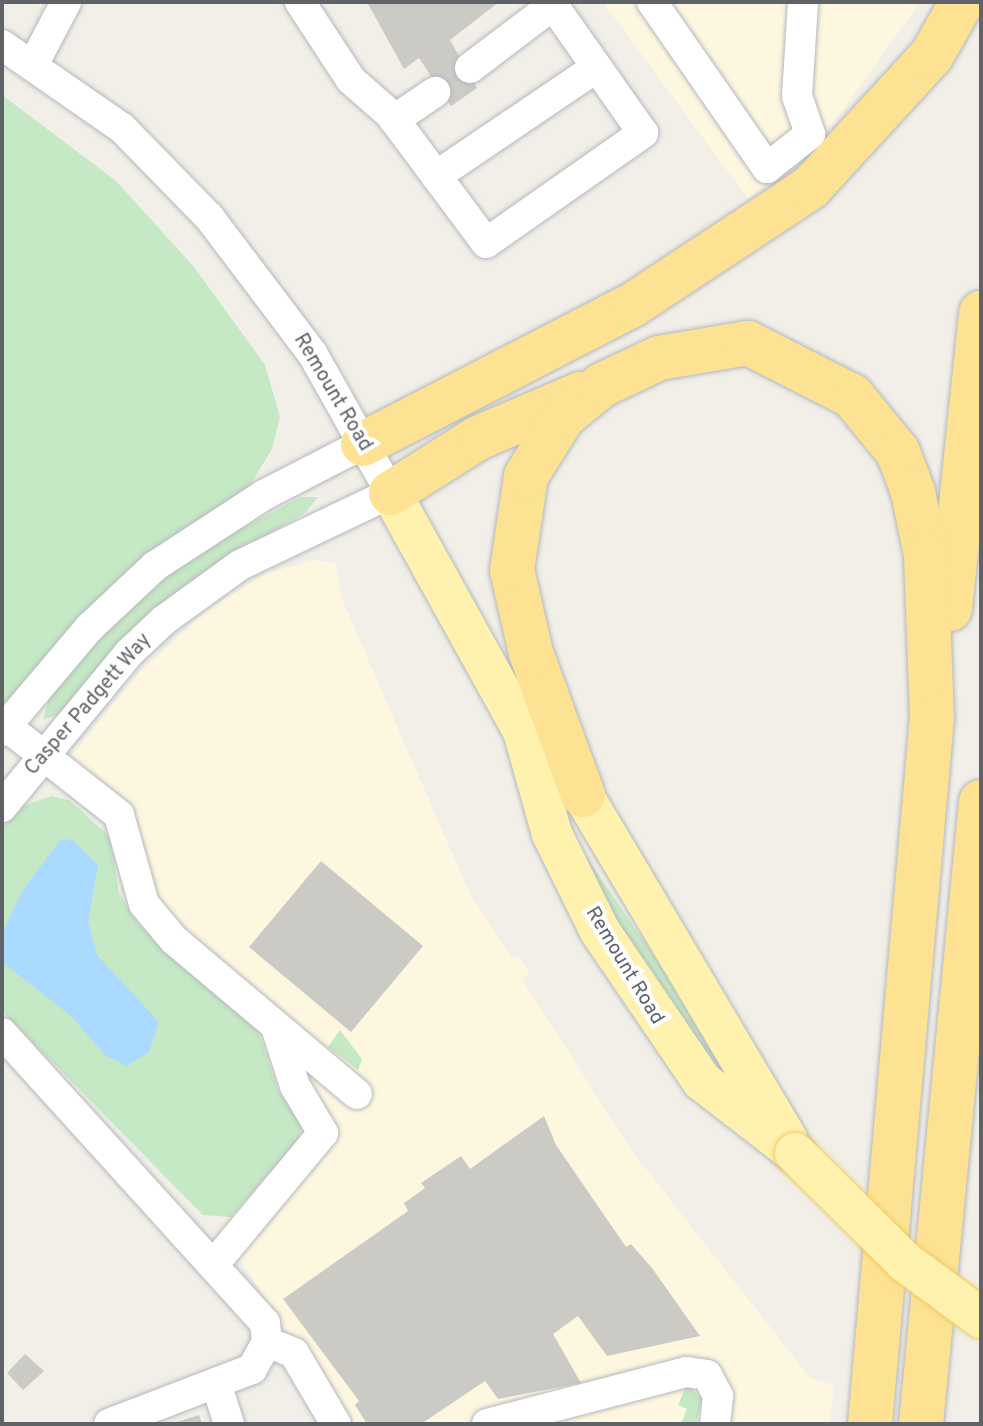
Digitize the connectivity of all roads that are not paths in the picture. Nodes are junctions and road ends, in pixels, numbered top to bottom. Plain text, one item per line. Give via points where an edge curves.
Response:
1 (66, 2) edge
2 (300, 2) edge
3 (652, 2) edge
4 (803, 2) edge
5 (962, 2) edge
6 (552, 3) edge
7 (2, 45) edge
8 (34, 63) junction
9 (597, 67) junction
10 (470, 68) tunnel mouth
11 (435, 92) tunnel mouth
12 (394, 120) junction
13 (436, 176) junction
14 (981, 313) edge
15 (602, 385) junction
16 (363, 444) junction
17 (391, 493) junction
18 (4, 729) edge
19 (523, 731) junction
20 (43, 758) junction
21 (583, 795) junction
22 (981, 802) edge
23 (2, 807) edge
24 (928, 809) junction
25 (276, 1025) junction
26 (2, 1033) edge
27 (357, 1094) dead end
28 (795, 1153) junction
29 (215, 1263) junction
30 (981, 1318) edge
31 (267, 1342) junction
32 (216, 1383) junction
33 (519, 1420) edge
34 (109, 1424) edge
35 (229, 1424) edge
36 (336, 1424) edge
37 (487, 1424) edge
38 (715, 1424) edge
39 (870, 1424) edge
40 (921, 1424) edge

1 - 8 street
2 - 12 street via 351,80
3 - 4 street via 767,168 810,134 797,96
5 - 16 highway via 932,55 810,188 634,304
6 - 9 street
6 - 10 street
7 - 8 street, Remount Road
8 - 16 street, Remount Road via 122,128 209,217 312,353
9 - 13 street
9 - 13 street via 643,133 486,243
11 - 12 street
12 - 13 street
14 - 24 highway
15 - 17 highway via 478,438
15 - 21 highway via 563,417 526,476 512,570 531,653
15 - 24 highway via 659,358 748,343 852,396 898,452 926,555
16 - 17 street, Remount Road
16 - 18 street via 264,495 155,566 89,628
17 - 19 main road, Remount Road
17 - 20 street, Casper Padgett Way via 207,586 129,653
18 - 20 street
19 - 21 main road, Remount Road
19 - 28 main road, Remount Road via 552,834 600,931 657,1020 702,1081
20 - 23 street, Casper Padgett Way
20 - 25 street via 119,815 144,904 174,940
21 - 28 main road, Remount Road via 739,1048
22 - 40 highway
24 - 39 highway
25 - 27 street
25 - 29 street via 295,1086 323,1133
26 - 29 street
28 - 30 main road, Remount Road, bridge via 905,1262
29 - 31 street via 265,1323
31 - 32 street via 256,1366
31 - 36 street via 294,1353
32 - 34 street
32 - 35 street
33 - 37 street
33 - 38 street via 686,1372 707,1375 718,1396

